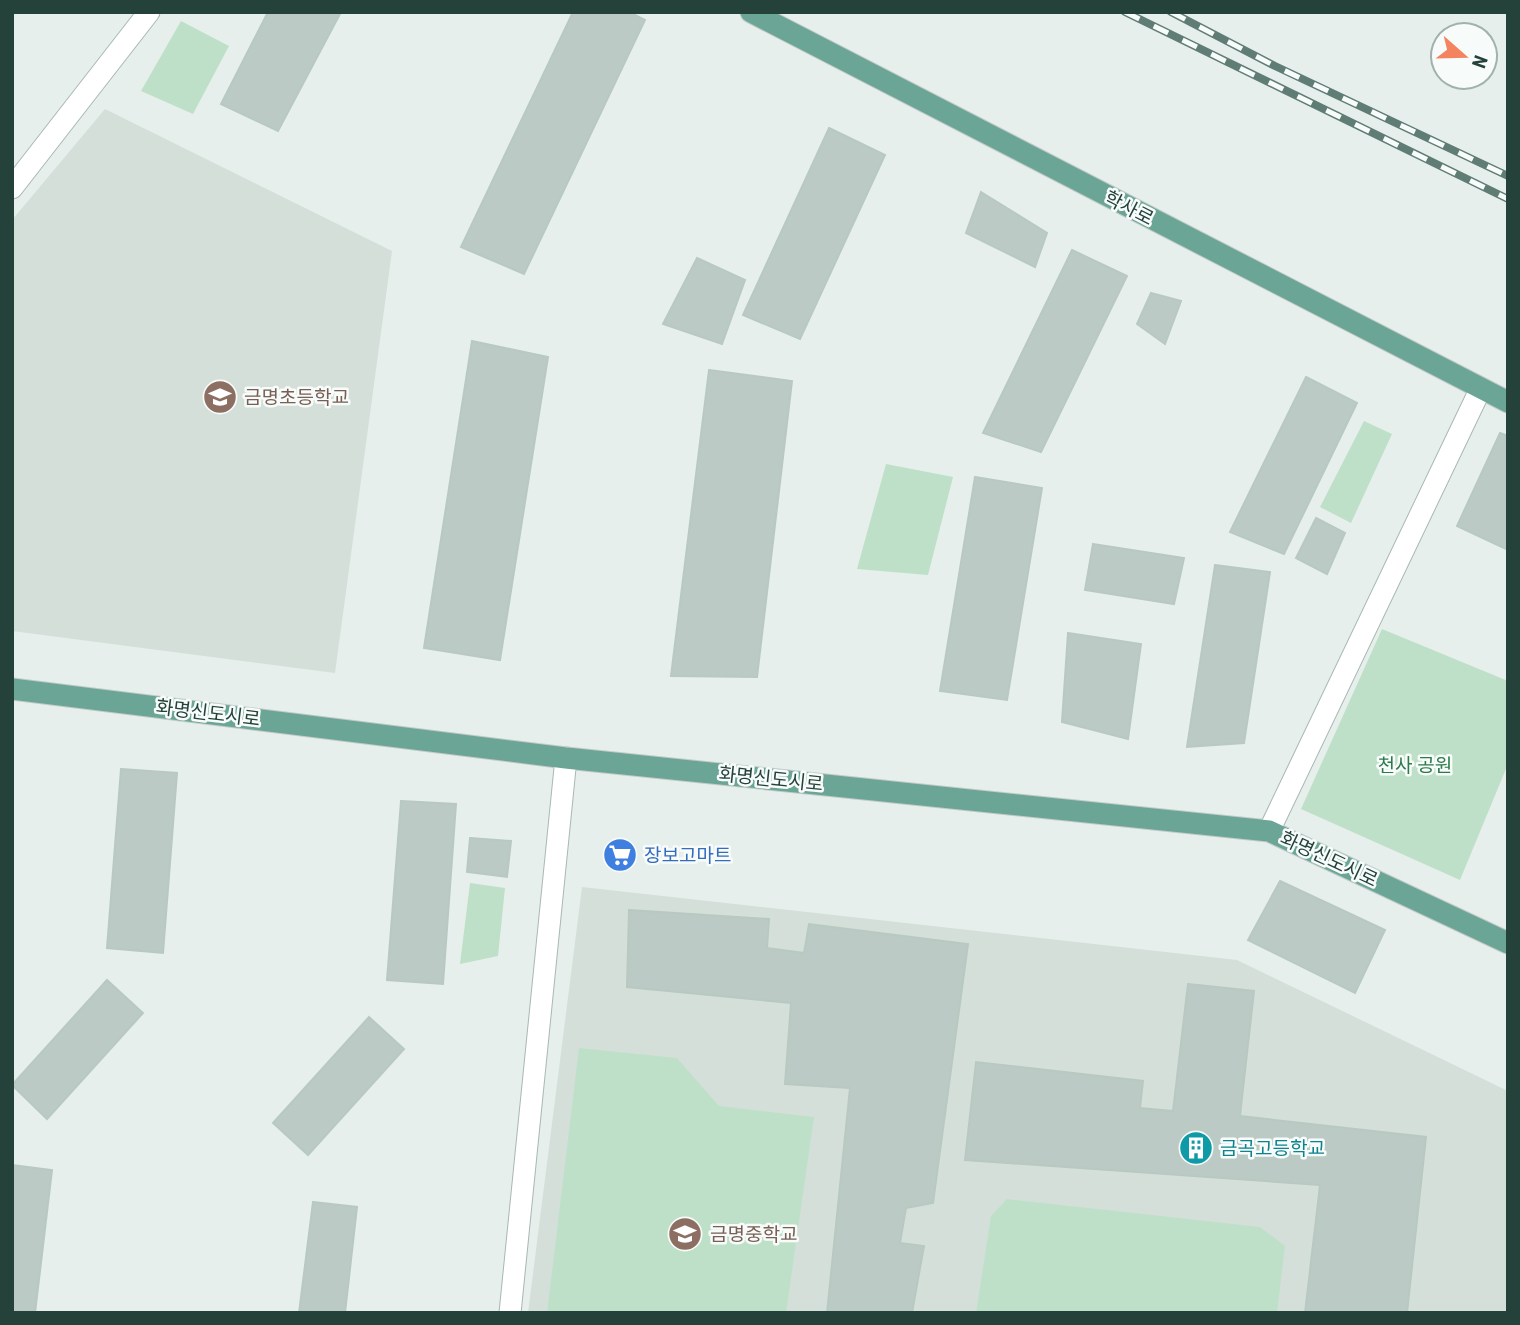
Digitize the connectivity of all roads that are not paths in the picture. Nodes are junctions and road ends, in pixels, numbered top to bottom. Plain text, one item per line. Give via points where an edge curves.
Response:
1 (149, 12) edge
2 (751, 12) edge
3 (12, 188) edge
4 (1480, 390) junction
5 (1508, 402) edge
6 (12, 689) edge
7 (566, 758) junction
8 (1269, 831) junction
9 (1508, 943) edge
10 (510, 1313) edge

1 - 3 street
2 - 4 main road, 학사로
4 - 5 main road, 학사로
4 - 8 street
6 - 7 main road, 화명신도시로
7 - 8 main road, 화명신도시로
7 - 10 street
8 - 9 main road, 화명신도시로

